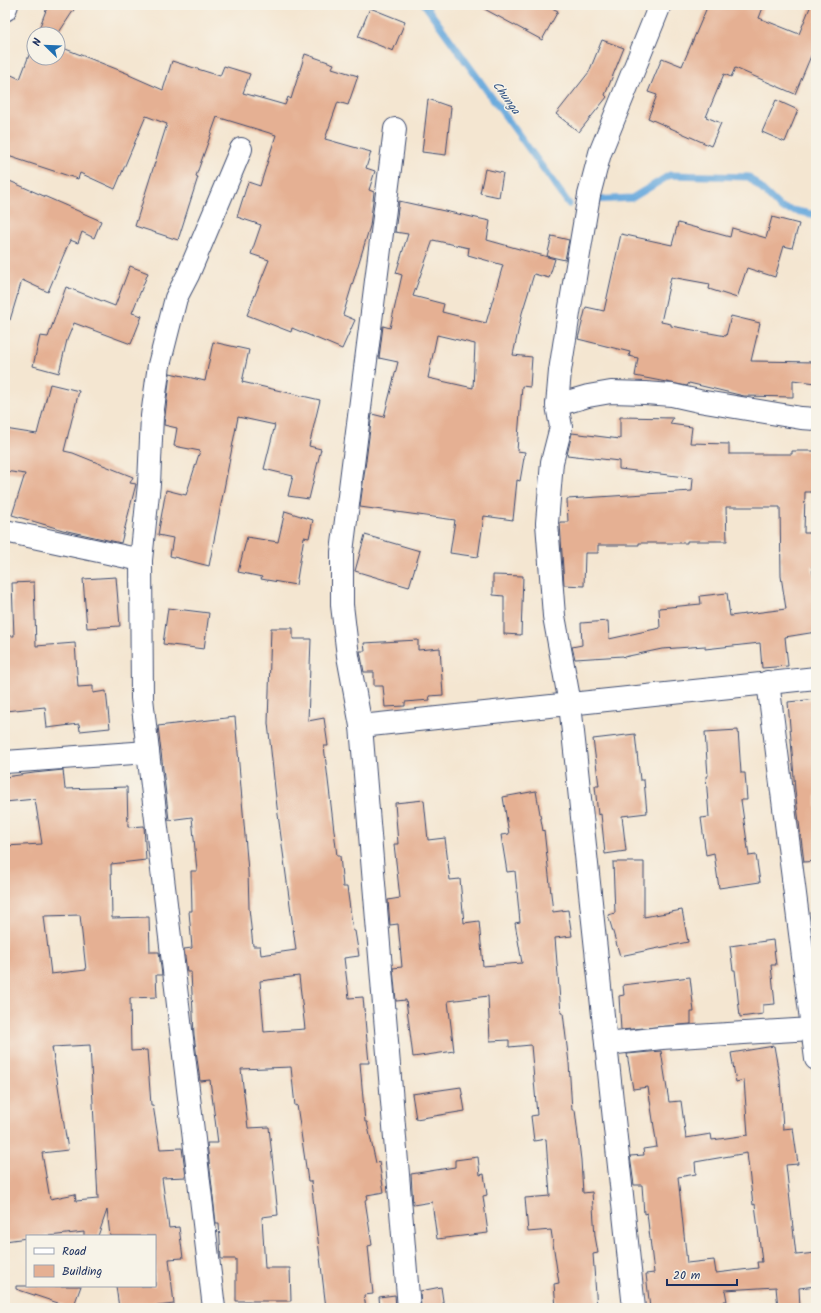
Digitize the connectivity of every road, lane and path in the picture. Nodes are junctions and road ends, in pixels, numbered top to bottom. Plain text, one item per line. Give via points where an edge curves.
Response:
1 (7, 5) edge
2 (660, 5) edge
3 (5, 10) edge
4 (395, 129) dead end
5 (241, 149) dead end
6 (557, 404) junction
7 (816, 419) edge
8 (5, 531) edge
9 (141, 560) junction
10 (816, 678) edge
11 (768, 682) junction
12 (570, 704) junction
13 (361, 726) junction
14 (148, 752) junction
15 (5, 762) edge
16 (812, 1029) junction
17 (606, 1044) junction
18 (816, 1059) edge
19 (214, 1308) edge
20 (409, 1308) edge
21 (634, 1308) edge

1 - 3 street
2 - 6 street via 600,153 589,195 569,312
4 - 13 street via 342,552 342,605
5 - 9 street via 188,276 176,298 166,334 152,416 149,484
6 - 7 street via 611,392 645,393 672,395
6 - 12 street via 561,427 552,462 547,523 554,616
8 - 9 street
9 - 14 street via 142,698
10 - 11 street
11 - 12 street
11 - 16 street
12 - 13 street
12 - 17 street
13 - 20 street
14 - 15 street
14 - 19 street
16 - 17 street
16 - 18 street
17 - 21 street

